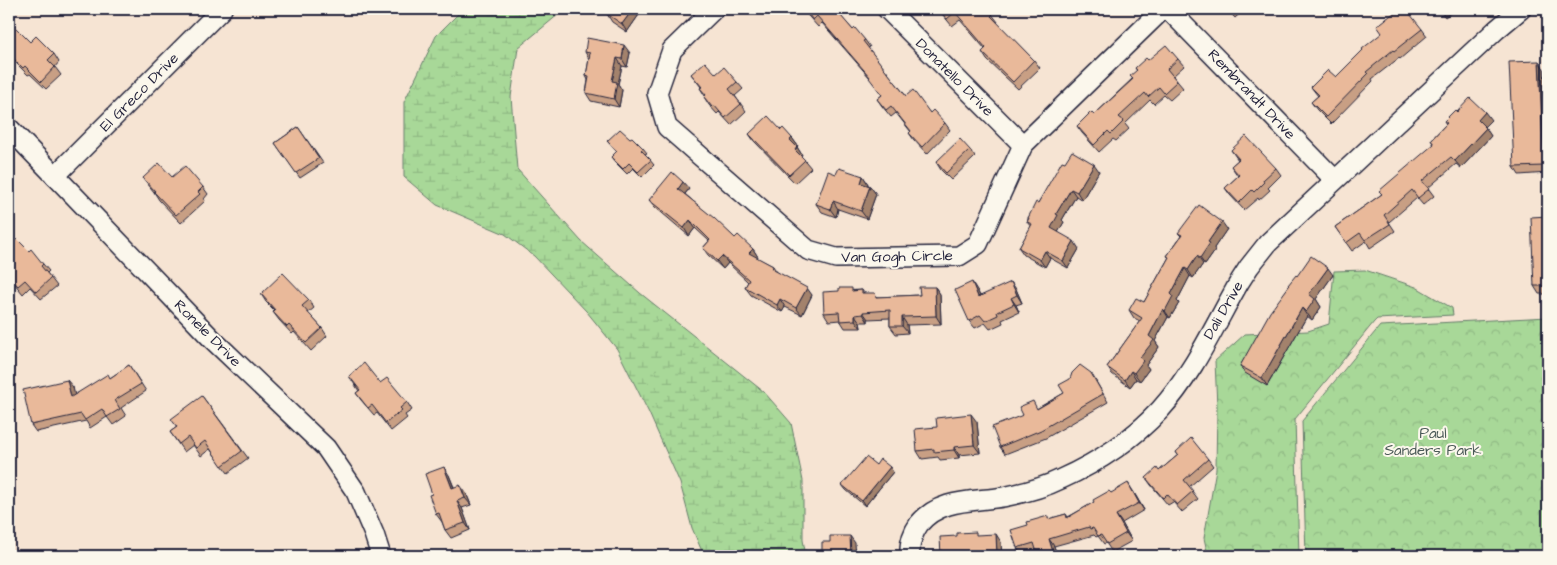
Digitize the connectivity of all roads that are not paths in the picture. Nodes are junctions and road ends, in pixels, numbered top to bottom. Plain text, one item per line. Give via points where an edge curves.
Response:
1 (222, 9) edge
2 (714, 9) edge
3 (887, 9) edge
4 (1163, 9) edge
5 (1168, 9) edge
6 (1521, 9) edge
7 (9, 128) edge
8 (1023, 145) junction
9 (55, 176) junction
10 (1335, 180) junction
11 (381, 556) edge
12 (910, 556) edge

1 - 9 street, El Greco Drive
2 - 8 street, Van Gogh Circle via 672,50 657,93 666,127 808,250 836,258 959,256 978,244
3 - 8 street, Donatello Drive
4 - 8 street, Van Gogh Circle
5 - 10 street, Rembrandt Drive
6 - 10 street, Dali Drive
7 - 9 street, Ronele Drive
9 - 11 street, Ronele Drive via 214,341 326,448 356,492
10 - 12 street, Dali Drive via 1259,253 1185,377 1141,429 1118,448 1053,483 1015,495 951,503 937,509 916,530 910,544

